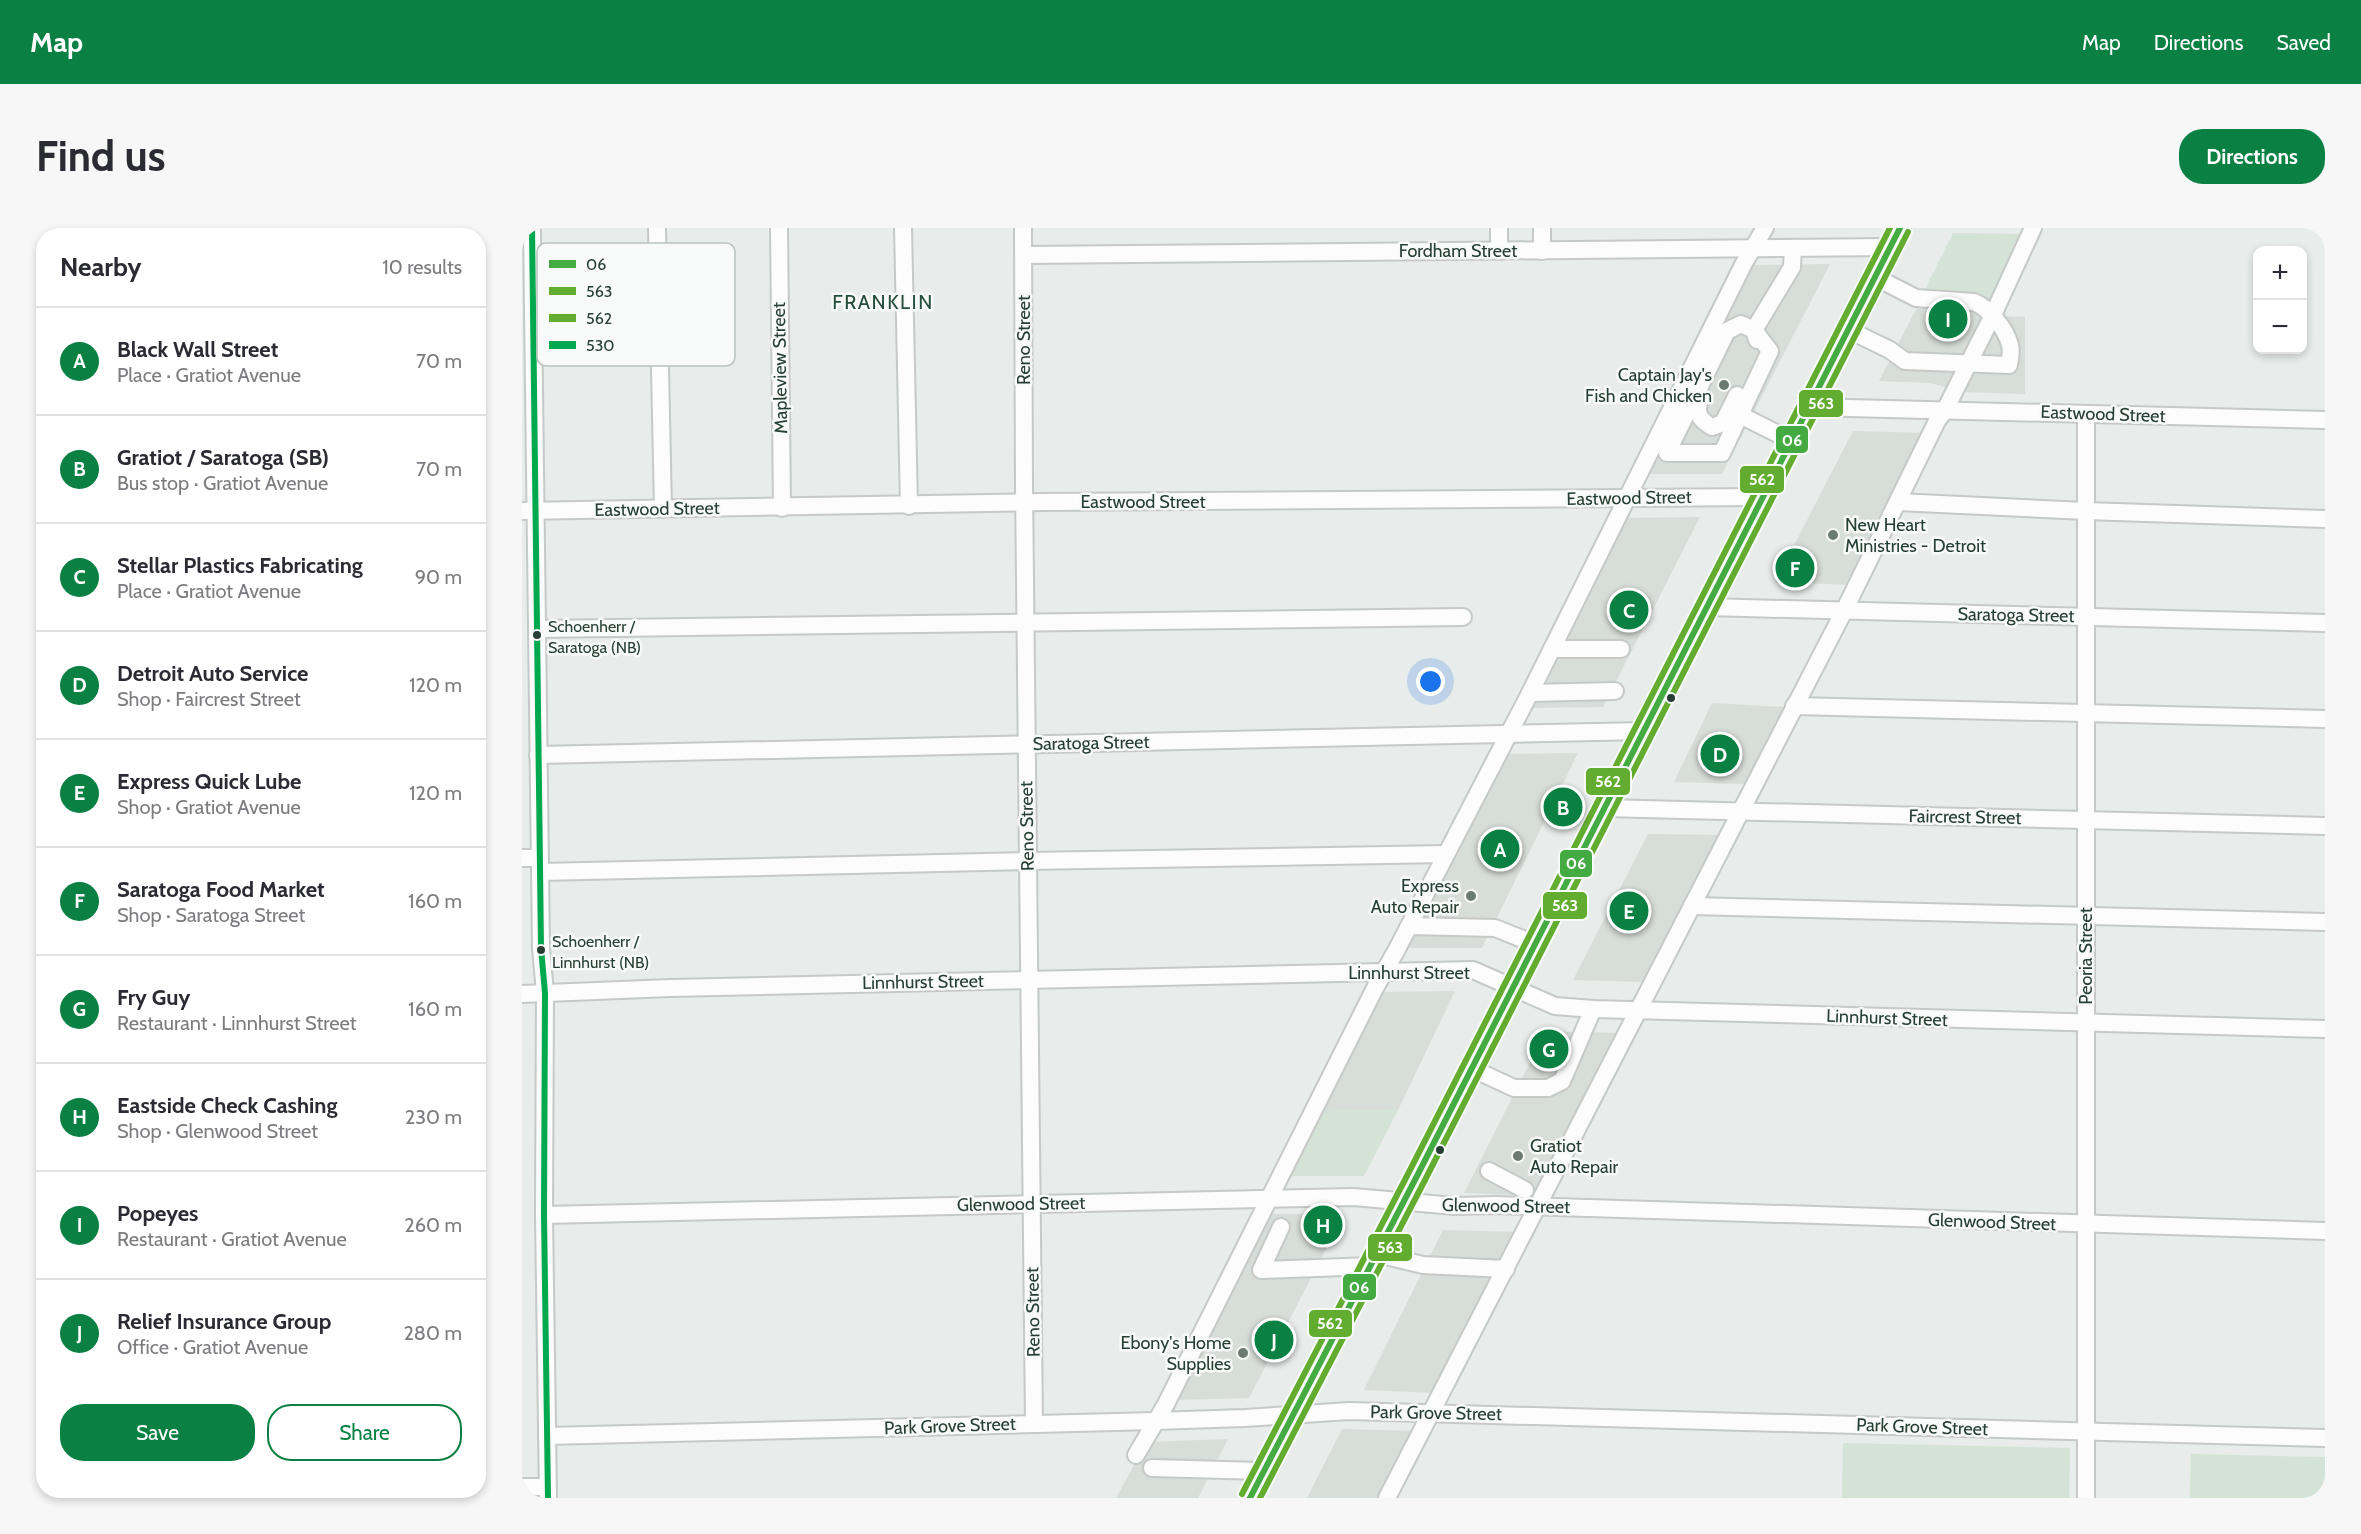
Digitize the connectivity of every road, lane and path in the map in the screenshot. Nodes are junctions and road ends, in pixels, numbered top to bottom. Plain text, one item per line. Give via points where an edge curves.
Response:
1 (532, 228) edge
2 (657, 228) edge
3 (778, 228) edge
4 (903, 228) edge
5 (1023, 228) edge
6 (1499, 228) edge
7 (1542, 228) edge
8 (1765, 228) edge
9 (1900, 228) edge
10 (2033, 228) edge
11 (657, 243) edge
12 (1891, 247) junction
13 (1793, 248) junction
14 (1754, 249) junction
15 (1499, 251) junction
16 (1542, 251) junction
17 (1024, 255) junction
18 (1875, 277) junction
19 (1992, 317) junction
20 (1754, 330) junction
21 (1849, 330) junction
22 (1968, 364) junction
23 (660, 366) edge
24 (1809, 407) junction
25 (1945, 410) junction
26 (2086, 414) junction
27 (1740, 415) junction
28 (2325, 420) edge
29 (1792, 441) junction
30 (1763, 497) junction
31 (1627, 499) junction
32 (1898, 502) junction
33 (1024, 504) junction
34 (909, 506) junction
35 (782, 508) junction
36 (663, 509) junction
37 (529, 511) edge
38 (2086, 511) junction
39 (2325, 519) edge
40 (1707, 607) junction
41 (1844, 611) junction
42 (1463, 617) dead end
43 (2086, 617) junction
44 (1025, 623) junction
45 (2325, 623) edge
46 (537, 629) junction
47 (1552, 649) junction
48 (1621, 649) dead end
49 (1615, 691) dead end
50 (1530, 693) junction
51 (1794, 706) junction
52 (2086, 714) junction
53 (2325, 718) edge
54 (1644, 731) junction
55 (1508, 735) junction
56 (1026, 745) junction
57 (538, 755) junction
58 (1604, 808) junction
59 (1740, 811) junction
60 (2086, 820) junction
61 (2325, 826) edge
62 (1446, 854) junction
63 (522, 858) edge
64 (1028, 861) junction
65 (540, 865) junction
66 (1692, 906) junction
67 (2086, 917) junction
68 (2325, 922) edge
69 (1410, 926) junction
70 (1535, 944) junction
71 (1384, 973) junction
72 (1029, 980) junction
73 (1512, 988) junction
74 (545, 993) junction
75 (522, 994) edge
76 (1593, 1009) junction
77 (1638, 1011) junction
78 (2086, 1023) junction
79 (2325, 1029) edge
80 (1471, 1068) junction
81 (1525, 1190) dead end
82 (1270, 1197) junction
83 (1403, 1202) junction
84 (1032, 1204) junction
85 (1495, 1205) junction
86 (1537, 1207) junction
87 (544, 1215) junction
88 (2086, 1225) junction
89 (1281, 1227) dead end
90 (2325, 1231) edge
91 (1374, 1260) junction
92 (1506, 1269) junction
93 (1432, 1412) junction
94 (1295, 1415) junction
95 (1155, 1421) junction
96 (1034, 1424) junction
97 (2086, 1432) junction
98 (547, 1436) junction
99 (2325, 1438) edge
100 (1136, 1455) dead end
101 (1152, 1468) dead end
102 (1262, 1471) junction
103 (522, 1487) edge
104 (548, 1492) edge
105 (1250, 1498) edge
106 (1387, 1498) edge
107 (2086, 1498) edge

1 - 37 street
2 - 11 street
3 - 35 street, Mapleview Street
4 - 34 street
5 - 17 street, Reno Street
6 - 15 street
7 - 16 street
8 - 14 street
9 - 12 main road
10 - 19 street
12 - 13 street, Fordham Street
12 - 18 main road
13 - 14 street, Fordham Street
13 - 20 street via 1792,267
14 - 16 street, Fordham Street
14 - 31 street
15 - 16 street, Fordham Street
15 - 17 street, Fordham Street
17 - 33 street, Reno Street
18 - 19 street via 1916,298 1974,302 1986,308
18 - 21 main road
19 - 22 street
19 - 22 street via 2008,337 2009,364
20 - 20 street via 1735,333 1697,405 1702,422 1712,427 1723,423 1760,350
20 - 27 street via 1770,351
20 - 27 street via 1741,324 1727,331 1667,453 1722,453
21 - 22 street via 1905,361
21 - 24 main road
22 - 25 street
23 - 36 street
24 - 25 street, Eastwood Street
24 - 29 main road
25 - 26 street, Eastwood Street
25 - 32 street
26 - 28 street, Eastwood Street
26 - 38 street, Peoria Street
27 - 29 street
29 - 30 main road
30 - 31 street, Eastwood Street
30 - 40 main road
31 - 33 street, Eastwood Street
31 - 47 street
32 - 38 street
32 - 41 street
33 - 34 street, Eastwood Street
33 - 44 street, Reno Street
34 - 35 street, Eastwood Street
35 - 36 street, Eastwood Street
36 - 37 street, Eastwood Street
37 - 46 street
38 - 39 street
38 - 43 street, Peoria Street
40 - 41 street, Saratoga Street
40 - 54 main road
41 - 43 street, Saratoga Street
41 - 51 street
42 - 44 street
43 - 45 street, Saratoga Street
43 - 52 street, Peoria Street
44 - 46 street
44 - 56 street, Reno Street
46 - 57 street
47 - 48 street
47 - 50 street
49 - 50 street
50 - 55 street
51 - 52 street
51 - 59 street
52 - 53 street
52 - 60 street, Peoria Street
54 - 55 street, Saratoga Street
54 - 58 main road
55 - 56 street, Saratoga Street
55 - 62 street
56 - 57 street, Saratoga Street
56 - 64 street, Reno Street
57 - 65 street
58 - 59 street, Faircrest Street
58 - 70 main road
59 - 60 street, Faircrest Street
59 - 66 street
60 - 61 street, Faircrest Street
60 - 67 street, Peoria Street
62 - 64 street
62 - 69 street
63 - 65 street
64 - 65 street
64 - 72 street, Reno Street
65 - 74 street
66 - 67 street
66 - 77 street
67 - 68 street
67 - 78 street, Peoria Street
69 - 70 street via 1495,928
69 - 71 street
70 - 73 main road
71 - 72 street, Linnhurst Street
71 - 73 street, Linnhurst Street via 1473,970
71 - 82 street
72 - 74 street, Linnhurst Street
72 - 84 street, Reno Street
73 - 76 street, Linnhurst Street via 1555,1006
73 - 80 main road
74 - 75 street, Linnhurst Street
74 - 87 street
76 - 77 street, Linnhurst Street
76 - 80 street via 1562,1081 1548,1088 1514,1088
77 - 78 street, Linnhurst Street
77 - 86 street
78 - 79 street, Linnhurst Street
78 - 88 street, Peoria Street
80 - 83 main road
81 - 85 street via 1496,1175
82 - 83 street, Glenwood Street via 1357,1197
82 - 84 street, Glenwood Street
82 - 95 street
83 - 85 street, Glenwood Street
83 - 91 main road
84 - 87 street, Glenwood Street
84 - 96 street, Reno Street
85 - 86 street, Glenwood Street
86 - 88 street, Glenwood Street
86 - 92 street
87 - 98 street
88 - 90 street, Glenwood Street
88 - 97 street, Peoria Street
89 - 91 street via 1261,1270
91 - 92 street
91 - 94 main road
92 - 93 street
93 - 94 street, Park Grove Street
93 - 97 street, Park Grove Street
93 - 106 street
94 - 95 street, Park Grove Street
94 - 102 main road
95 - 96 street, Park Grove Street
95 - 100 street
96 - 98 street, Park Grove Street
97 - 99 street, Park Grove Street
97 - 107 street, Peoria Street
98 - 104 street
101 - 102 street
102 - 105 main road
103 - 104 street

